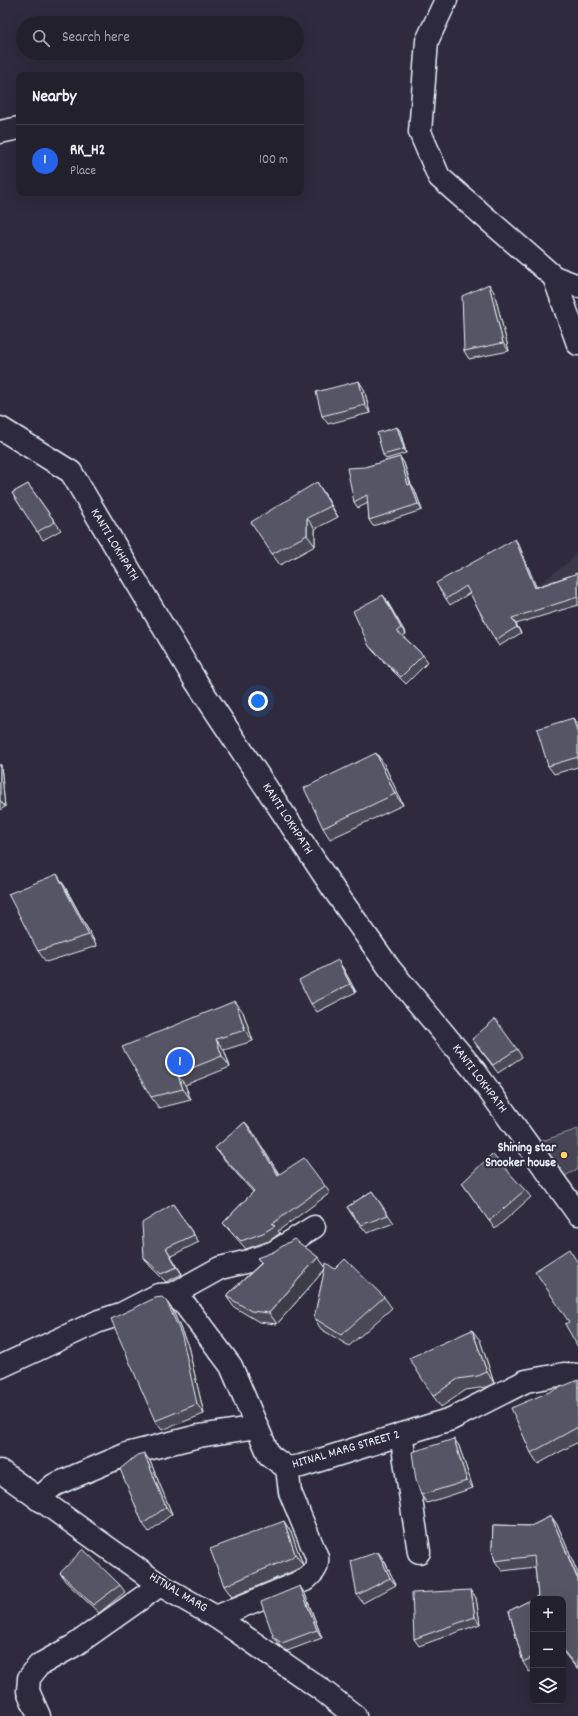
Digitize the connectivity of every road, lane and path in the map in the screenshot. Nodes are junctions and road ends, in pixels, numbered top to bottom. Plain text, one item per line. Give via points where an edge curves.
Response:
1 (446, 0) edge
2 (16, 129) edge
3 (0, 132) edge
4 (554, 277) junction
5 (578, 286) edge
6 (578, 344) edge
7 (0, 428) edge
8 (578, 1214) edge
9 (314, 1228) dead end
10 (173, 1294) junction
11 (0, 1367) edge
12 (578, 1375) edge
13 (257, 1427) junction
14 (401, 1434) junction
15 (287, 1468) junction
16 (0, 1470) edge
17 (38, 1499) junction
18 (420, 1552) dead end
19 (160, 1585) junction
20 (216, 1617) junction
21 (39, 1716) edge
22 (355, 1716) edge

1 - 4 street via 427,41 420,132 439,177
2 - 3 street
4 - 5 street
4 - 6 street
7 - 8 street, KANTI LOKHPATH via 71,472 196,680 334,890 390,968 474,1070
9 - 10 street via 274,1252 220,1268
10 - 11 street via 158,1295
10 - 13 street, HITNAL MARG STREET 2 via 186,1306 231,1366
12 - 14 street, HITNAL MARG STREET 2 via 564,1374 526,1381 451,1419
13 - 15 street, HITNAL MARG STREET 2 via 270,1455
13 - 17 street via 200,1436 127,1454 54,1485
14 - 15 street, HITNAL MARG STREET 2 via 302,1466
14 - 18 street
15 - 20 street via 290,1492 317,1558 317,1566 305,1580
16 - 17 street, HITNAL MARG
17 - 19 street, HITNAL MARG via 100,1540
19 - 20 street, HITNAL MARG
19 - 21 street via 75,1645 39,1665 29,1678 28,1691
20 - 22 street, HITNAL MARG via 322,1690

